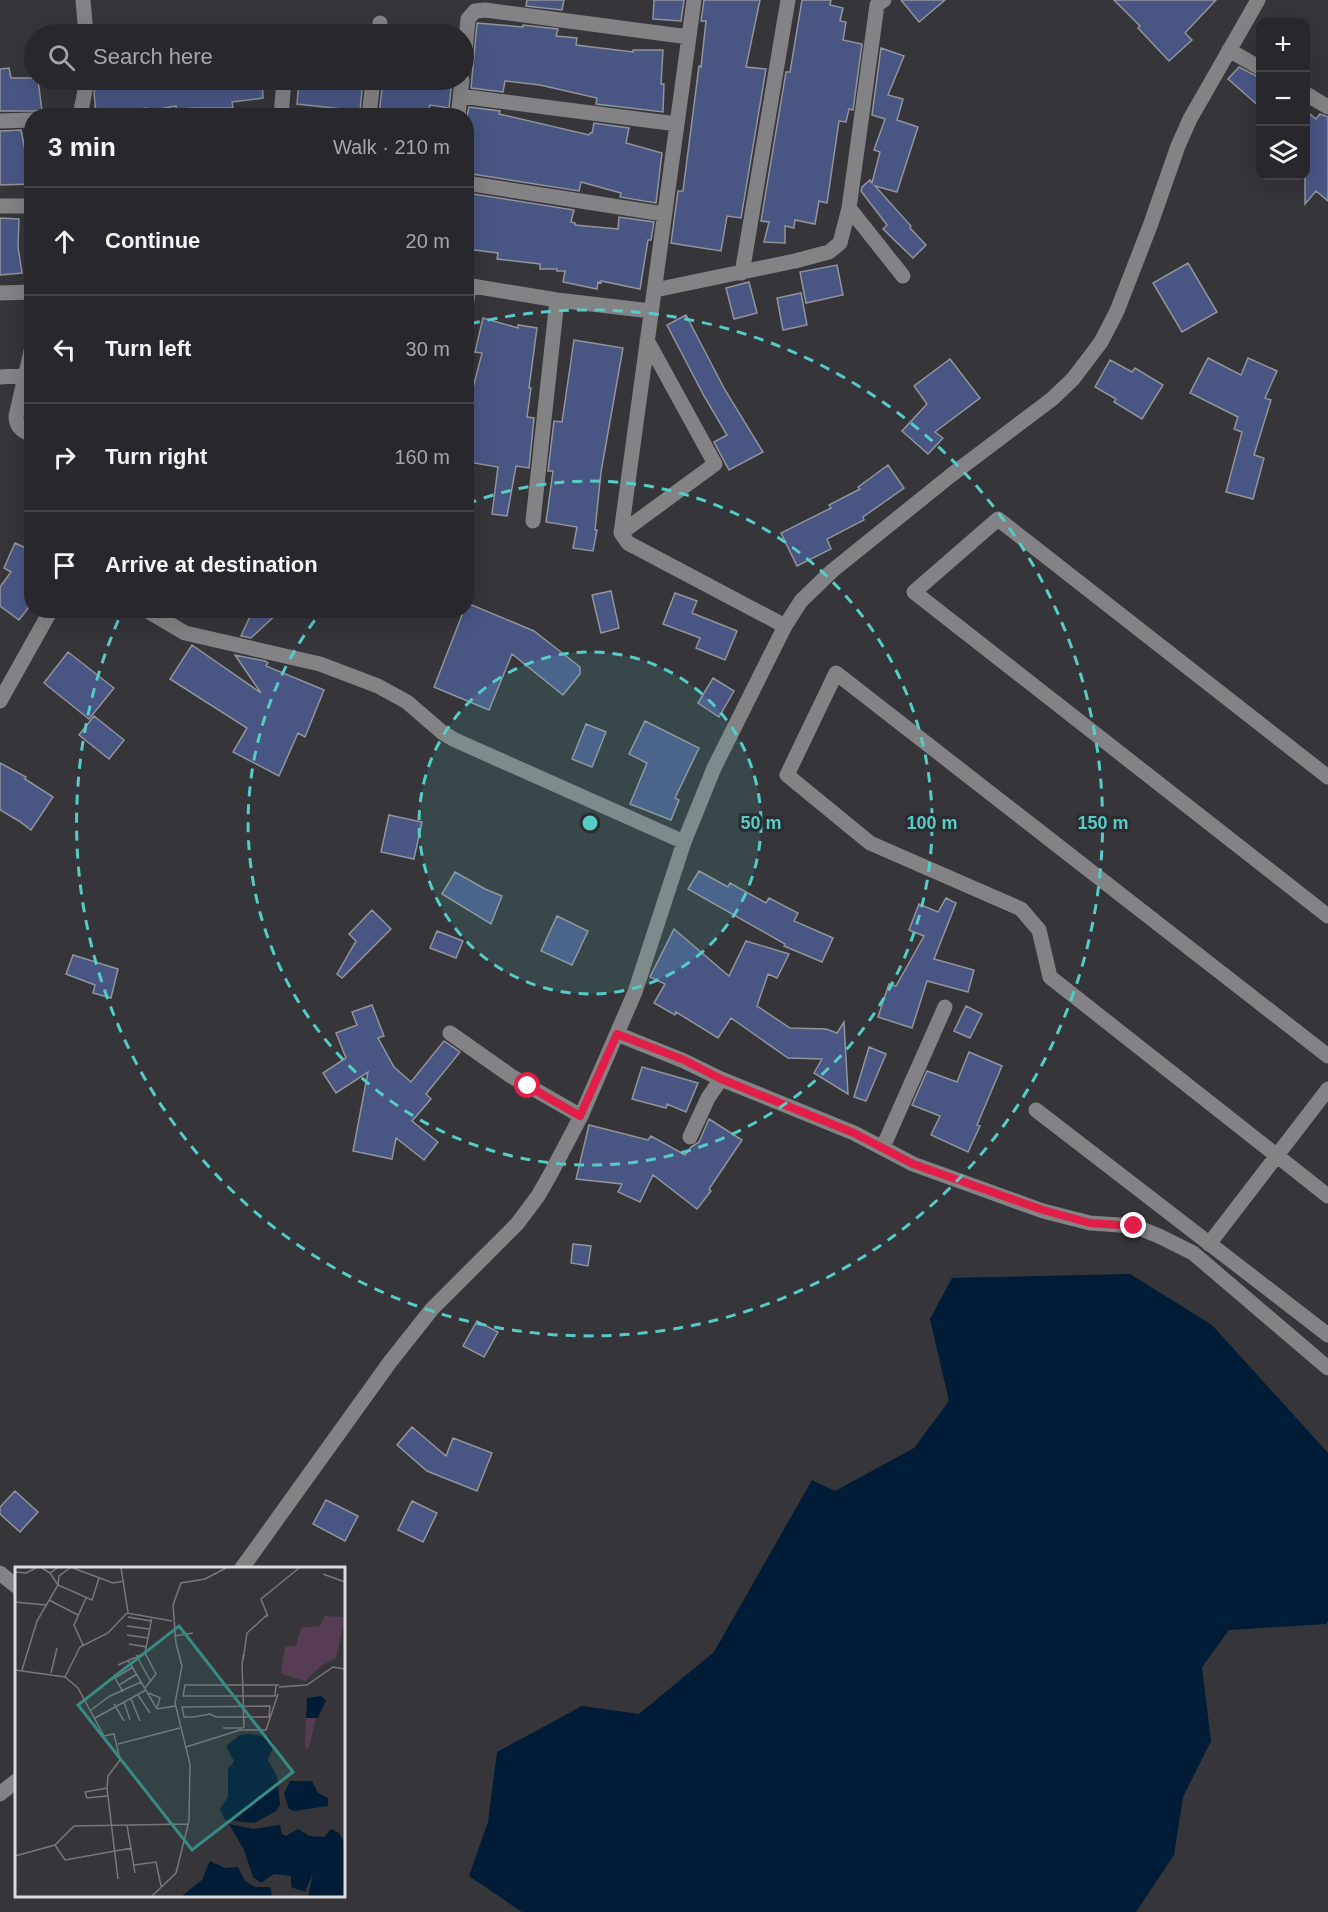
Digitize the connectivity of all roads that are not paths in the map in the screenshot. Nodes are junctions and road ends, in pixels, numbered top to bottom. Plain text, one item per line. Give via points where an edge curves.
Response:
1 (83, 0) edge
2 (694, 0) edge
3 (788, 0) edge
4 (1258, 0) edge
5 (877, 2) edge
6 (85, 24) edge
7 (468, 24) edge
8 (689, 37) junction
9 (1229, 50) junction
10 (1256, 66) edge
11 (85, 90) edge
12 (283, 90) edge
13 (372, 90) edge
14 (461, 90) edge
15 (460, 96) junction
16 (1310, 97) edge
17 (1328, 107) edge
18 (82, 108) edge
19 (282, 108) edge
20 (370, 108) edge
21 (459, 108) edge
22 (24, 120) edge
23 (0, 121) edge
24 (677, 124) junction
25 (474, 184) edge
26 (0, 206) edge
27 (24, 206) edge
28 (849, 208) junction
29 (664, 214) junction
30 (742, 273) junction
31 (903, 276) dead end
32 (474, 286) edge
33 (655, 290) junction
34 (24, 292) edge
35 (0, 293) edge
36 (557, 300) junction
37 (651, 311) junction
38 (647, 340) junction
39 (24, 375) edge
40 (0, 377) edge
41 (24, 386) edge
42 (24, 432) edge
43 (533, 521) dead end
44 (621, 533) junction
45 (47, 618) edge
46 (160, 618) edge
47 (785, 626) junction
48 (0, 701) edge
49 (1328, 777) edge
50 (684, 842) junction
51 (1328, 916) edge
52 (945, 1007) dead end
53 (450, 1033) dead end
54 (617, 1034) junction
55 (1328, 1056) edge
56 (721, 1079) junction
57 (1328, 1089) edge
58 (1036, 1110) dead end
59 (580, 1116) junction
60 (690, 1137) dead end
61 (883, 1147) junction
62 (1277, 1156) junction
63 (1328, 1196) edge
64 (1209, 1244) junction
65 (1328, 1335) edge
66 (1328, 1368) edge
67 (243, 1567) edge
68 (0, 1573) edge
69 (15, 1585) edge
70 (15, 1782) edge
71 (0, 1794) edge

1 - 6 street
2 - 8 street
3 - 30 street
4 - 9 street
5 - 28 street
7 - 8 street via 475,11 485,10
8 - 24 street
9 - 10 street
9 - 47 street via 1178,146 1117,311 1101,342 1073,379 832,571 801,601
11 - 18 street
12 - 19 street
13 - 20 street
14 - 15 street
15 - 21 street
15 - 24 street
16 - 17 street
22 - 23 street
24 - 29 street
25 - 29 street
26 - 27 street
28 - 30 street via 840,243 829,252
28 - 31 street
29 - 33 street
30 - 33 street
32 - 36 street
33 - 37 street
34 - 35 street
36 - 37 street
36 - 43 street
37 - 38 street
38 - 44 street
38 - 44 street via 715,464
39 - 40 street
41 - 42 street via 16,417
44 - 47 street via 628,543
45 - 48 street
46 - 50 street via 185,633 320,664 378,686 407,702 455,740
47 - 50 street via 714,768
49 - 51 street via 998,519 914,592
50 - 54 street via 635,992
52 - 61 street
53 - 59 street via 511,1076
54 - 56 street
54 - 59 street
55 - 62 street via 836,673 787,775 870,843 1021,909 1039,930 1050,977
56 - 60 street
56 - 61 street
57 - 62 street
58 - 64 street
59 - 67 street via 538,1196 518,1224 432,1309
61 - 66 street via 913,1164 1043,1210 1090,1223 1134,1226 1159,1236 1193,1253
62 - 63 street
62 - 64 street
64 - 65 street
68 - 69 street
70 - 71 street

